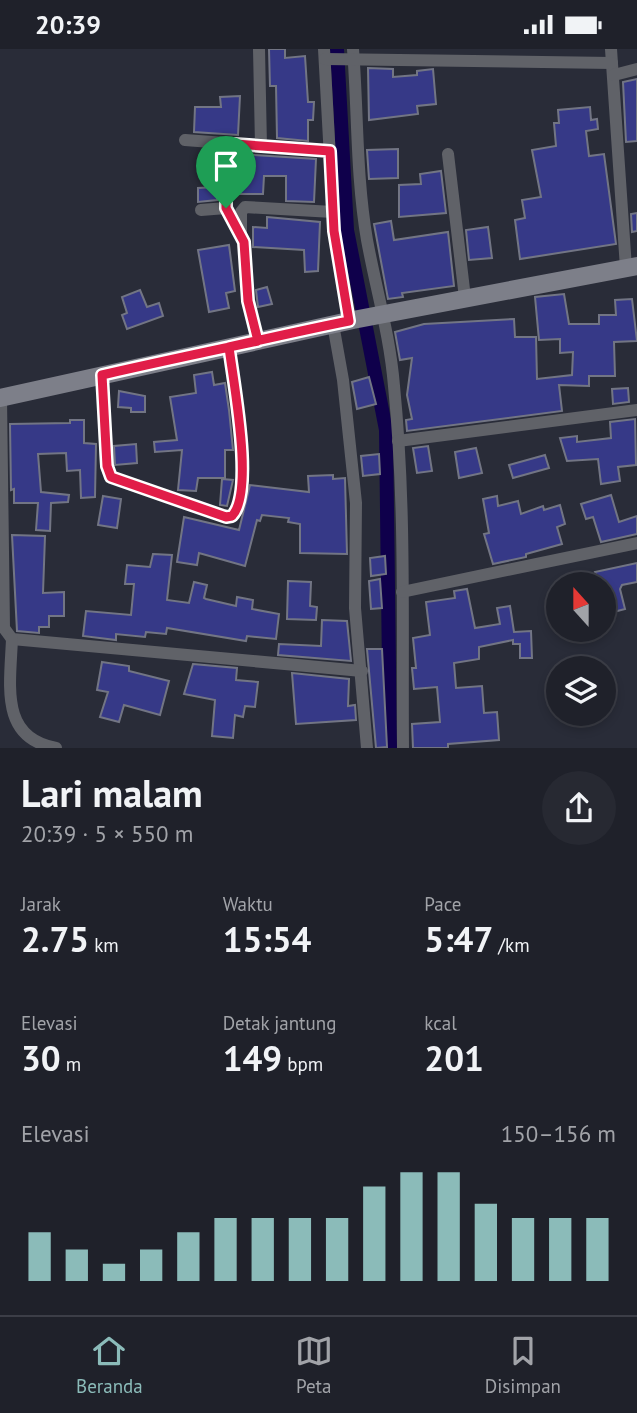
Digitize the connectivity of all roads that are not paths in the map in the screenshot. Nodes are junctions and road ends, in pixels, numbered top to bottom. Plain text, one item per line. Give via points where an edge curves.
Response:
1 (259, 49) edge
2 (325, 54) edge
3 (353, 54) edge
4 (613, 62) edge
5 (637, 69) edge
6 (185, 139) dead end
7 (235, 144) junction
8 (261, 146) junction
9 (330, 151) junction
10 (448, 154) dead end
11 (226, 208) junction
12 (201, 210) dead end
13 (333, 212) junction
14 (241, 237) junction
15 (631, 267) edge
16 (466, 298) junction
17 (381, 314) junction
18 (345, 322) junction
19 (258, 341) junction
20 (229, 347) junction
21 (102, 375) junction
22 (1, 398) edge
23 (637, 410) edge
24 (398, 441) junction
25 (637, 543) edge
26 (402, 592) junction
27 (12, 639) junction
28 (362, 671) junction
29 (56, 748) edge
30 (367, 748) edge
31 (403, 748) edge

1 - 8 street
2 - 3 street
2 - 9 street
3 - 4 street
3 - 17 street via 356,152
4 - 5 street
4 - 15 street
6 - 7 street
7 - 8 street
7 - 11 street via 226,161
8 - 9 street
9 - 13 street
10 - 16 street
11 - 12 street
11 - 14 street
13 - 14 street via 245,208
13 - 18 street
14 - 19 street
15 - 16 street
16 - 17 street
17 - 18 street
17 - 24 street
18 - 19 street
18 - 28 street via 343,380 356,503 355,608
19 - 20 street
20 - 21 street
20 - 21 street via 243,470 240,504 232,516 111,477
21 - 22 street
22 - 27 street via 4,628
23 - 24 street
24 - 26 street
25 - 26 street
26 - 31 street
27 - 28 street
27 - 29 street via 12,722 25,738
28 - 30 street

